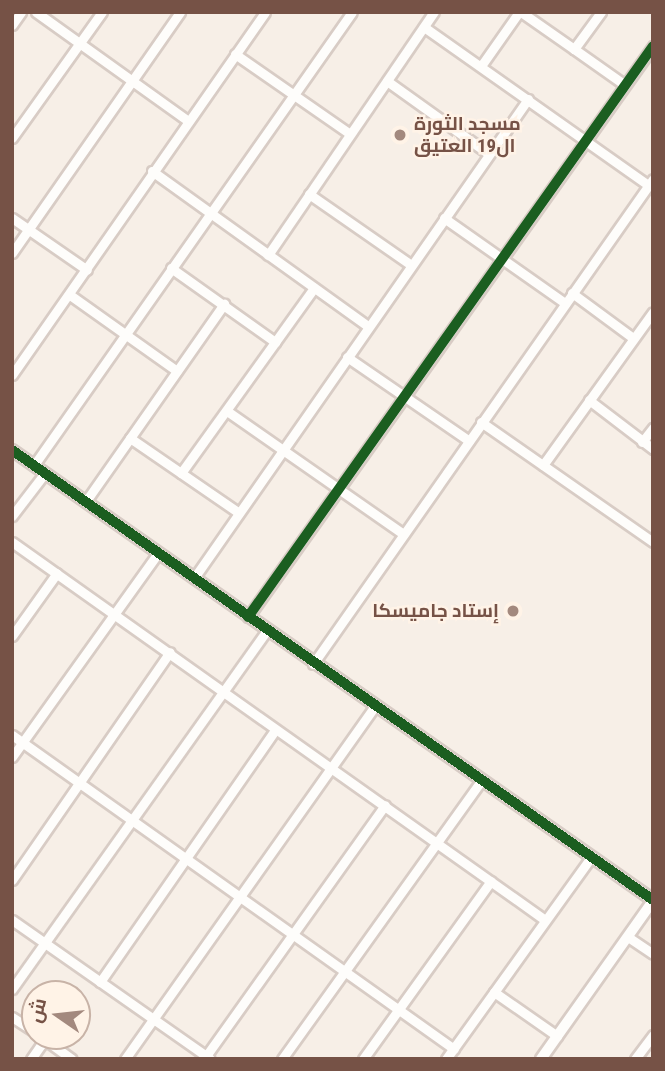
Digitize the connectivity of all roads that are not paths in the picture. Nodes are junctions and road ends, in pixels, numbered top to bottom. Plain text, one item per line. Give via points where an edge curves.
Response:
1 (21, 12) edge
2 (36, 12) edge
3 (102, 12) edge
4 (180, 12) edge
5 (265, 12) edge
6 (352, 12) edge
7 (434, 12) edge
8 (520, 12) edge
9 (601, 12) edge
10 (12, 25) edge
11 (424, 27) junction
12 (79, 43) junction
13 (653, 46) edge
14 (574, 49) junction
15 (235, 54) junction
16 (481, 66) junction
17 (130, 79) junction
18 (387, 81) junction
19 (625, 85) junction
20 (293, 95) junction
21 (528, 99) junction
22 (188, 121) junction
23 (350, 134) junction
24 (12, 138) edge
25 (585, 140) junction
26 (489, 154) junction
27 (152, 171) junction
28 (651, 182) edge
29 (309, 194) junction
30 (210, 213) junction
31 (12, 218) edge
32 (444, 218) junction
33 (29, 230) junction
34 (12, 253) edge
35 (268, 255) junction
36 (502, 258) junction
37 (411, 265) junction
38 (171, 268) junction
39 (87, 270) junction
40 (314, 288) junction
41 (572, 293) junction
42 (70, 295) junction
43 (565, 303) junction
44 (224, 304) junction
45 (653, 312) edge
46 (368, 326) junction
47 (125, 334) junction
48 (633, 338) junction
49 (275, 342) junction
50 (347, 357) junction
51 (177, 371) junction
52 (12, 375) edge
53 (405, 397) junction
54 (589, 400) junction
55 (227, 411) junction
56 (481, 422) junction
57 (653, 428) edge
58 (130, 439) junction
59 (469, 440) junction
60 (642, 442) junction
61 (653, 449) edge
62 (12, 450) edge
63 (284, 451) junction
64 (34, 465) junction
65 (543, 465) junction
66 (46, 473) junction
67 (181, 473) junction
68 (337, 490) junction
69 (86, 501) junction
70 (239, 513) junction
71 (12, 516) edge
72 (403, 534) junction
73 (652, 541) edge
74 (12, 542) edge
75 (158, 553) junction
76 (57, 573) junction
77 (194, 578) junction
78 (114, 613) junction
79 (248, 617) junction
80 (266, 631) junction
81 (12, 636) edge
82 (170, 652) junction
83 (313, 664) junction
84 (224, 691) junction
85 (375, 706) junction
86 (275, 730) junction
87 (12, 735) edge
88 (23, 743) junction
89 (12, 757) edge
90 (331, 767) junction
91 (481, 781) junction
92 (79, 783) junction
93 (385, 805) junction
94 (132, 820) junction
95 (436, 842) junction
96 (591, 857) junction
97 (186, 858) junction
98 (12, 880) edge
99 (491, 881) junction
100 (239, 896) junction
101 (653, 900) edge
102 (12, 920) edge
103 (545, 920) junction
104 (293, 934) junction
105 (628, 937) junction
106 (45, 943) junction
107 (653, 954) edge
108 (344, 971) junction
109 (100, 982) junction
110 (12, 989) edge
111 (494, 992) junction
112 (398, 1009) junction
113 (153, 1019) junction
114 (653, 1035) edge
115 (557, 1036) junction
116 (454, 1048) junction
117 (208, 1057) edge
118 (125, 1059) edge
119 (282, 1059) edge
120 (363, 1059) edge
121 (446, 1059) edge
122 (541, 1059) edge
123 (635, 1059) edge

1 - 10 street
2 - 12 street
3 - 12 street
4 - 17 street
5 - 15 street
6 - 20 street
7 - 11 street
8 - 14 street
8 - 16 street
9 - 14 street
11 - 16 street
11 - 18 street
12 - 17 street
12 - 24 street
13 - 19 street
14 - 19 street
15 - 20 street
15 - 22 street
16 - 21 street
17 - 22 street
17 - 33 street
18 - 23 street
18 - 26 street
19 - 25 street
20 - 23 street
20 - 30 street
21 - 25 street
21 - 26 street
22 - 27 street
23 - 29 street
25 - 28 street
25 - 36 street
26 - 32 street
27 - 30 street
27 - 39 street
28 - 41 street
29 - 35 street
29 - 37 street
30 - 35 street
30 - 38 street
31 - 33 street
32 - 36 street
32 - 37 street
33 - 34 street
33 - 39 street
35 - 40 street
36 - 43 street
36 - 53 street
37 - 46 street
38 - 44 street
38 - 47 street
39 - 42 street
40 - 46 street
40 - 49 street
41 - 43 street
41 - 48 street
42 - 47 street
42 - 52 street
43 - 56 street
44 - 49 street
44 - 51 street
45 - 48 street
46 - 50 street
47 - 51 street
47 - 64 street
48 - 54 street
49 - 55 street
50 - 53 street
50 - 63 street
51 - 58 street
53 - 59 street
53 - 68 street
54 - 60 street
54 - 65 street
55 - 63 street
55 - 67 street
56 - 59 street
56 - 65 street
57 - 60 street
58 - 67 street
58 - 69 street
59 - 72 street
60 - 61 street
62 - 64 street
63 - 68 street
63 - 70 street
64 - 66 street
65 - 73 street
66 - 69 street
66 - 71 street
67 - 70 street
68 - 72 street
68 - 79 street
69 - 75 street
70 - 77 street
72 - 83 street
74 - 76 street
75 - 77 street
75 - 78 street
76 - 78 street
76 - 81 street
77 - 79 street
78 - 82 street
78 - 88 street
79 - 80 street
80 - 83 street
80 - 84 street
82 - 84 street
82 - 92 street
83 - 85 street
84 - 86 street
84 - 94 street
85 - 90 street
85 - 91 street
86 - 90 street
86 - 97 street
87 - 88 street
88 - 89 street
88 - 92 street
90 - 93 street
90 - 100 street
91 - 95 street
91 - 96 street
92 - 94 street
92 - 98 street
93 - 95 street
93 - 104 street
94 - 97 street
94 - 106 street
95 - 99 street
95 - 108 street
96 - 101 street
96 - 103 street
97 - 100 street
97 - 109 street
99 - 103 street
99 - 112 street
100 - 104 street
100 - 113 street
101 - 105 street
102 - 106 street
103 - 111 street
104 - 108 street
104 - 117 street
105 - 107 street
105 - 115 street
106 - 109 street
106 - 110 street
108 - 112 street
108 - 119 street
109 - 113 street
111 - 115 street
111 - 116 street
112 - 116 street
112 - 120 street
113 - 117 street
113 - 118 street
114 - 123 street
115 - 122 street
116 - 121 street

